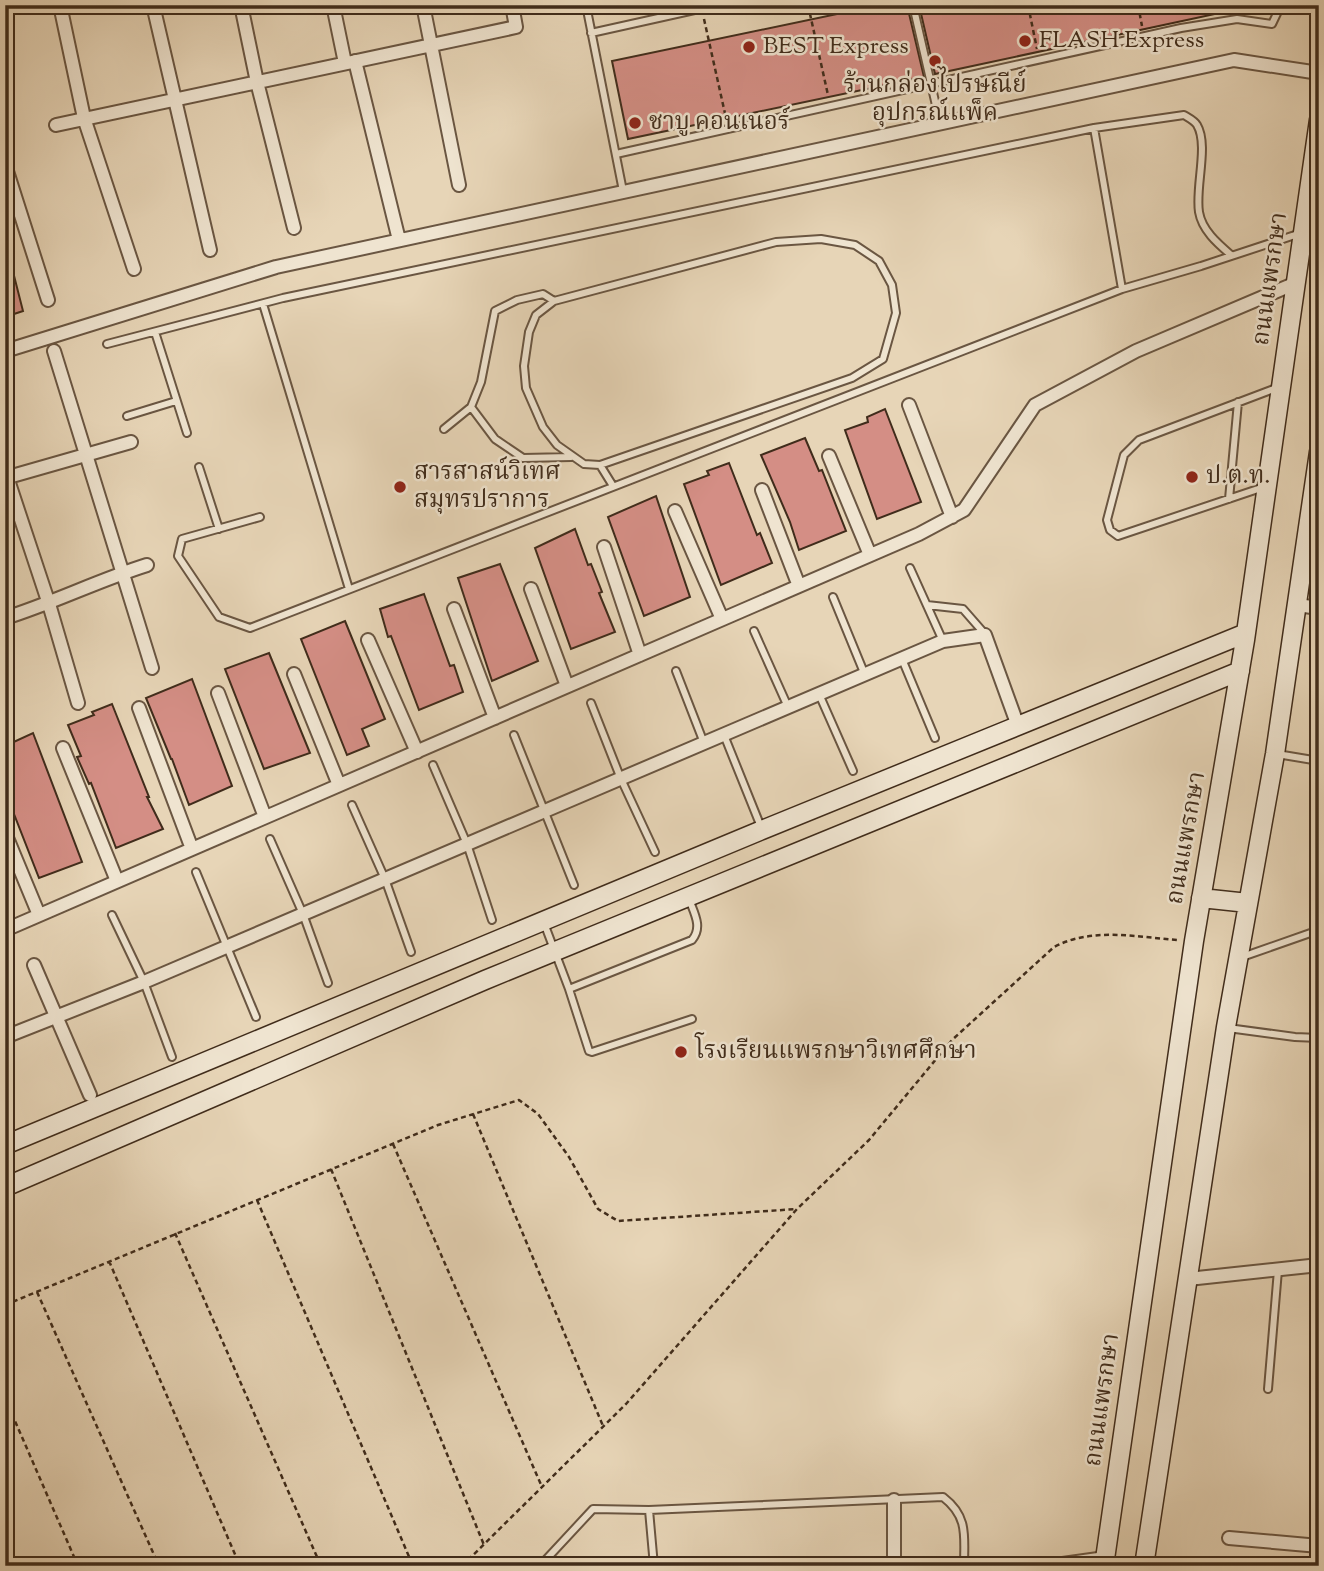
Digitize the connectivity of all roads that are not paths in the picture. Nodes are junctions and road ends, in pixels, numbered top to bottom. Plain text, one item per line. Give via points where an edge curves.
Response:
1 (60, 5) edge
2 (153, 5) edge
3 (242, 5) edge
4 (333, 5) edge
5 (423, 5) edge
6 (512, 5) edge
7 (586, 5) edge
8 (717, 5) edge
9 (913, 5) edge
10 (1280, 5) edge
11 (591, 33) junction
12 (431, 45) junction
13 (350, 62) junction
14 (1319, 73) edge
15 (257, 82) junction
16 (931, 83) junction
17 (173, 99) junction
18 (84, 118) junction
19 (1319, 120) edge
20 (940, 124) junction
21 (56, 125) dead end
22 (1094, 128) junction
23 (616, 154) junction
24 (5, 164) edge
25 (459, 185) dead end
26 (623, 191) junction
27 (294, 229) dead end
28 (1302, 232) junction
29 (399, 240) junction
30 (209, 250) dead end
31 (1231, 255) junction
32 (134, 270) dead end
33 (1296, 283) junction
34 (1122, 289) junction
35 (48, 300) dead end
36 (554, 301) junction
37 (263, 304) junction
38 (155, 332) junction
39 (107, 344) dead end
40 (5, 351) edge
41 (54, 351) dead end
42 (1281, 386) junction
43 (176, 401) junction
44 (1238, 402) junction
45 (909, 405) dead end
46 (471, 407) junction
47 (127, 416) dead end
48 (444, 429) dead end
49 (187, 433) dead end
50 (131, 442) dead end
51 (1319, 452) edge
52 (87, 455) junction
53 (829, 456) dead end
54 (571, 457) junction
55 (600, 465) junction
56 (199, 467) dead end
57 (6, 475) edge
58 (613, 486) junction
59 (1266, 486) junction
60 (762, 490) dead end
61 (1228, 499) junction
62 (675, 511) dead end
63 (260, 517) dead end
64 (952, 517) junction
65 (219, 529) junction
66 (604, 547) dead end
67 (870, 555) junction
68 (147, 565) dead end
69 (910, 568) dead end
70 (123, 573) junction
71 (799, 586) junction
72 (349, 589) junction
73 (531, 589) dead end
74 (833, 597) dead end
75 (49, 604) junction
76 (927, 605) junction
77 (1297, 605) junction
78 (454, 608) dead end
79 (1319, 608) edge
80 (5, 618) edge
81 (722, 619) junction
82 (754, 631) dead end
83 (1246, 633) junction
84 (985, 635) junction
85 (368, 640) dead end
86 (943, 641) junction
87 (640, 655) junction
88 (902, 659) junction
89 (152, 668) dead end
90 (676, 671) dead end
91 (1240, 671) junction
92 (293, 674) dead end
93 (865, 675) junction
94 (567, 686) junction
95 (218, 693) dead end
96 (819, 694) junction
97 (78, 703) dead end
98 (591, 703) dead end
99 (788, 707) junction
100 (139, 708) dead end
101 (495, 718) junction
102 (1018, 726) junction
103 (514, 735) dead end
104 (724, 735) junction
105 (935, 738) dead end
106 (704, 743) junction
107 (63, 748) dead end
108 (416, 752) junction
109 (1275, 754) junction
110 (1319, 761) edge
111 (433, 765) dead end
112 (853, 771) dead end
113 (621, 779) junction
114 (339, 785) junction
115 (352, 805) dead end
116 (546, 810) junction
117 (265, 817) junction
118 (762, 830) junction
119 (5, 834) edge
120 (270, 839) dead end
121 (467, 844) junction
122 (192, 849) junction
123 (655, 852) dead end
124 (196, 872) dead end
125 (385, 879) junction
126 (117, 881) junction
127 (575, 885) dead end
128 (1201, 898) junction
129 (690, 901) junction
130 (1248, 903) junction
131 (303, 914) junction
132 (39, 915) junction
133 (112, 915) dead end
134 (492, 920) dead end
135 (544, 922) junction
136 (1319, 929) edge
137 (5, 930) edge
138 (228, 946) junction
139 (411, 952) dead end
140 (555, 955) junction
141 (1237, 959) junction
142 (34, 965) dead end
143 (144, 982) junction
144 (328, 982) dead end
145 (569, 989) junction
146 (57, 1017) junction
147 (256, 1017) dead end
148 (692, 1019) dead end
149 (1226, 1027) junction
150 (5, 1037) edge
151 (1319, 1038) edge
152 (172, 1057) dead end
153 (90, 1095) dead end
154 (5, 1145) edge
155 (5, 1187) edge
156 (1319, 1265) edge
157 (1278, 1269) junction
158 (1188, 1279) junction
159 (1268, 1389) dead end
160 (894, 1500) junction
161 (649, 1510) junction
162 (1229, 1538) dead end
163 (1319, 1546) edge
164 (1105, 1560) edge
165 (540, 1566) edge
166 (654, 1566) edge
167 (894, 1566) edge
168 (964, 1566) edge
169 (1046, 1566) edge
170 (1144, 1566) edge

1 - 18 street
2 - 17 street
3 - 15 street
4 - 13 street
5 - 12 street
6 - 12 street via 516,27
7 - 11 lane
8 - 11 lane
9 - 16 lane
10 - 16 lane via 1272,24 1237,19
11 - 23 lane
12 - 13 street
12 - 25 street
13 - 15 street
13 - 29 street
14 - 20 street via 1234,60
15 - 17 street
15 - 27 street
16 - 20 lane
16 - 23 lane
17 - 18 street
17 - 30 street
18 - 21 street
18 - 32 street
19 - 28 street, ถนนแพรกษา
20 - 26 street
22 - 31 lane via 1184,116 1196,123 1202,139 1199,214 1211,238
22 - 34 lane
22 - 37 lane
23 - 26 lane
24 - 35 street
26 - 29 street
28 - 31 lane
28 - 33 street, ถนนแพรกษา
29 - 40 street via 275,267
31 - 34 lane
33 - 42 street, ถนนแพรกษา
33 - 64 street via 1136,351 1035,405 964,510
34 - 58 lane
36 - 46 lane via 543,294 495,310 481,382
36 - 54 lane via 536,315 529,332 526,388 543,427
36 - 55 lane via 776,242 821,239 855,245 879,261 892,285 896,313 883,359 852,377
37 - 38 lane
37 - 72 lane
38 - 39 lane
38 - 43 lane
41 - 52 street
42 - 44 lane
42 - 59 street, ถนนแพรกษา
43 - 47 lane
43 - 49 lane
44 - 61 lane
44 - 61 lane via 1139,440 1124,455 1107,520 1118,536
45 - 64 street
46 - 48 lane
46 - 54 lane via 495,439 523,458
50 - 52 street
51 - 77 street
52 - 57 street
52 - 70 street
53 - 67 street
54 - 55 lane
55 - 58 lane
56 - 65 lane
57 - 75 street
58 - 72 lane
59 - 61 lane
59 - 83 street, ถนนแพรกษา
60 - 71 street
62 - 81 street
63 - 65 lane
64 - 67 street
65 - 72 lane via 182,540 178,556 219,617 250,628
66 - 87 street
67 - 71 street
68 - 70 street
69 - 76 lane
70 - 75 street
70 - 89 street
71 - 81 street
73 - 94 street
74 - 93 lane
75 - 80 street
75 - 97 street
76 - 84 lane via 963,609
76 - 86 lane
77 - 79 street
77 - 109 street
78 - 101 street
81 - 87 street
82 - 99 lane
83 - 91 street, ถนนแพรกษา
83 - 102 street
84 - 86 street
84 - 102 street
85 - 108 street
86 - 88 street
87 - 94 street
88 - 93 street
88 - 105 lane
90 - 106 lane
91 - 128 street, ถนนแพรกษา
91 - 129 street
92 - 114 street
93 - 96 street
94 - 101 street
95 - 117 street
96 - 99 street
96 - 112 lane
98 - 113 lane
99 - 104 street
100 - 122 street
101 - 108 street
102 - 118 street
103 - 116 lane
104 - 106 street
104 - 118 lane
106 - 113 street
107 - 126 street
108 - 114 street
109 - 110 lane
109 - 130 street
111 - 121 lane
113 - 116 street
113 - 123 lane
114 - 117 street
115 - 125 lane
116 - 121 street
116 - 127 lane
117 - 122 street
118 - 135 street
119 - 132 street
120 - 131 lane
121 - 125 street
121 - 134 lane
122 - 126 street
124 - 138 lane
125 - 131 street
125 - 139 lane
126 - 132 street
128 - 130 street
128 - 164 street, ถนนแพรกษา
129 - 140 street
129 - 145 lane via 698,925 692,940
130 - 141 street
131 - 138 street
131 - 144 lane
132 - 137 street
133 - 143 lane
135 - 140 lane
135 - 154 street
136 - 141 lane
138 - 143 street
138 - 147 lane
140 - 145 lane
140 - 155 street
141 - 149 street
142 - 146 street
143 - 146 street
143 - 152 lane
145 - 148 lane via 593,1052
146 - 150 street
146 - 153 street
149 - 151 lane
149 - 158 street
156 - 157 street
157 - 158 street
157 - 159 lane
158 - 170 street
160 - 161 lane
160 - 167 street
160 - 168 lane via 943,1497 953,1505 964,1523
161 - 165 lane via 593,1509
161 - 166 lane
162 - 163 street
164 - 169 lane via 1060,1560

